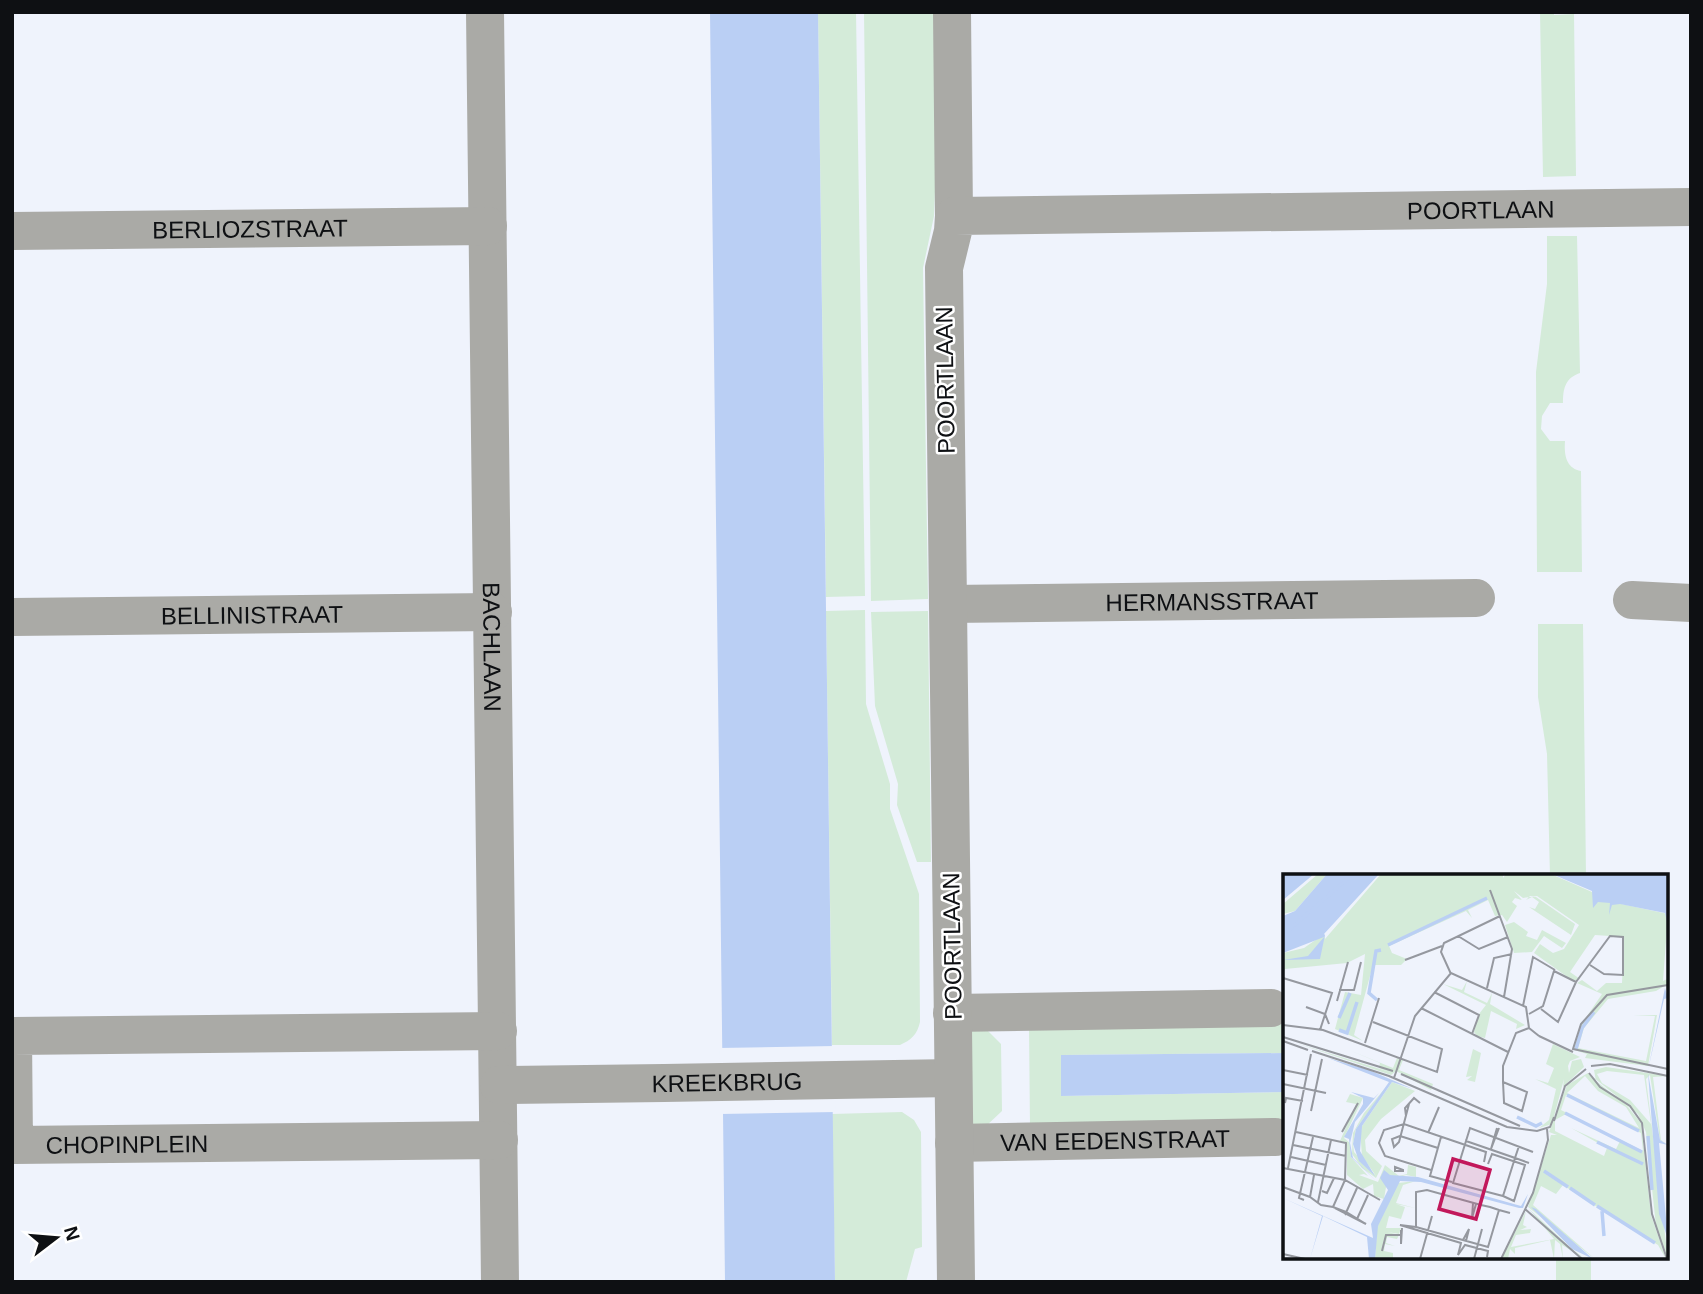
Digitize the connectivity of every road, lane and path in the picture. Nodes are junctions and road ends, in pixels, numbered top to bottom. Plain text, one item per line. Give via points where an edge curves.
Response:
1 (485, 12) edge
2 (952, 12) edge
3 (1691, 207) edge
4 (954, 216) junction
5 (488, 226) junction
6 (12, 230) edge
7 (1476, 598) dead end
8 (1632, 600) dead end
9 (1691, 603) edge
10 (948, 604) junction
11 (493, 612) junction
12 (12, 617) edge
13 (1271, 1008) dead end
14 (953, 1013) junction
15 (498, 1031) junction
16 (953, 1078) junction
17 (499, 1084) junction
18 (1275, 1137) dead end
19 (499, 1140) junction
20 (954, 1143) junction
21 (500, 1282) edge
22 (956, 1282) edge

1 - 5 street, BACHLAAN
2 - 4 street
3 - 4 street, POORTLAAN
4 - 10 street, POORTLAAN via 944,268
5 - 6 street, BERLIOZSTRAAT
5 - 11 street, BACHLAAN
7 - 10 street, HERMANSSTRAAT
8 - 9 street
10 - 14 street, POORTLAAN
11 - 12 street, BELLINISTRAAT
11 - 15 street, BACHLAAN
13 - 14 street
14 - 16 street, POORTLAAN
15 - 17 street, BACHLAAN
15 - 19 street, CHOPINPLEIN via 13,1036 14,1145
16 - 17 street, KREEKBRUG
16 - 20 street, POORTLAAN
17 - 19 street, BACHLAAN
18 - 20 street, VAN EEDENSTRAAT
19 - 21 street, BACHLAAN
20 - 22 street, POORTLAAN

